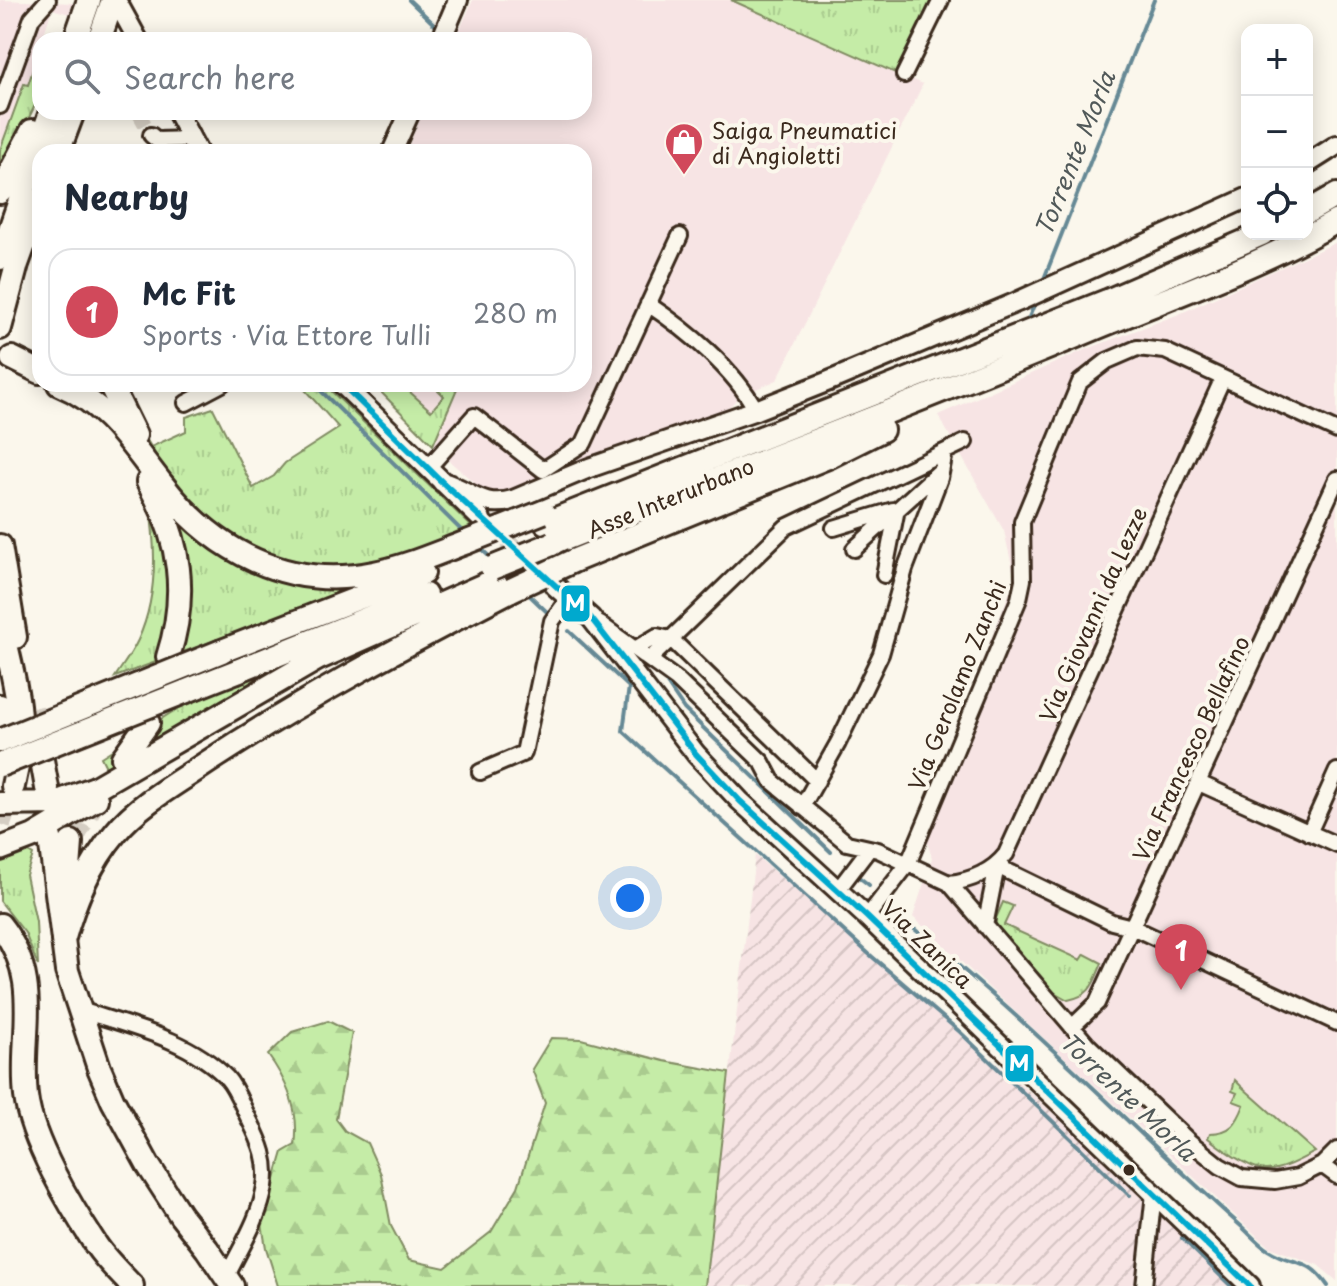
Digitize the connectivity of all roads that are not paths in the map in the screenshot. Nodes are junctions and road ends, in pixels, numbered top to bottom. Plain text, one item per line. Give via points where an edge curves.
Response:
1 (48, 0) edge
2 (89, 0) edge
3 (115, 0) edge
4 (458, 0) edge
5 (941, 0) edge
6 (78, 32) edge
7 (103, 32) edge
8 (133, 32) edge
9 (444, 32) edge
10 (904, 75) dead end
11 (0, 106) edge
12 (38, 120) edge
13 (48, 120) edge
14 (70, 120) edge
15 (78, 120) edge
16 (181, 120) edge
17 (406, 120) edge
18 (151, 135) tunnel mouth
19 (40, 144) edge
20 (61, 144) edge
21 (72, 144) edge
22 (182, 144) edge
23 (194, 144) edge
24 (396, 144) edge
25 (1337, 145) edge
26 (1313, 160) edge
27 (32, 166) edge
28 (1337, 184) edge
29 (0, 192) edge
30 (1337, 195) edge
31 (1313, 197) edge
32 (1241, 201) edge
33 (1313, 209) edge
34 (1337, 221) edge
35 (32, 222) edge
36 (1241, 233) edge
37 (680, 236) dead end
38 (1248, 240) edge
39 (0, 258) edge
40 (1107, 301) junction
41 (648, 304) junction
42 (0, 328) edge
43 (12, 358) dead end
44 (32, 368) edge
45 (1223, 378) junction
46 (67, 392) edge
47 (76, 392) edge
48 (114, 392) edge
49 (207, 392) edge
50 (350, 392) edge
51 (943, 392) junction
52 (186, 403) dead end
53 (756, 410) junction
54 (1337, 431) edge
55 (965, 442) dead end
56 (945, 452) junction
57 (147, 462) junction
58 (428, 468) junction
59 (941, 470) junction
60 (1337, 479) edge
61 (442, 482) junction
62 (897, 509) junction
63 (481, 519) tunnel mouth
64 (834, 528) dead end
65 (555, 539) junction
66 (0, 546) edge
67 (471, 547) junction
68 (854, 549) dead end
69 (884, 575) dead end
70 (502, 579) junction
71 (559, 604) joint
72 (591, 618) junction
73 (0, 621) edge
74 (364, 638) junction
75 (671, 639) junction
76 (635, 649) junction
77 (168, 657) dead end
78 (650, 659) junction
79 (0, 706) edge
80 (32, 708) tunnel mouth
81 (148, 723) dead end
82 (0, 741) edge
83 (123, 758) dead end
84 (42, 760) tunnel mouth
85 (8, 764) edge
86 (1337, 771) edge
87 (480, 772) dead end
88 (817, 781) junction
89 (1199, 783) junction
90 (47, 788) dead end
91 (6, 795) edge
92 (802, 807) junction
93 (1309, 833) junction
94 (60, 840) tunnel mouth
95 (1337, 845) edge
96 (0, 849) edge
97 (869, 849) junction
98 (908, 864) junction
99 (997, 866) junction
100 (949, 883) junction
101 (837, 891) junction
102 (867, 917) junction
103 (0, 925) edge
104 (985, 926) junction
105 (1132, 927) junction
106 (63, 941) junction
107 (77, 1009) junction
108 (1337, 1023) edge
109 (1072, 1027) junction
110 (1337, 1150) edge
111 (1322, 1165) junction
112 (1337, 1176) edge
113 (1154, 1193) junction
114 (229, 1281) edge
115 (132, 1286) edge
116 (1144, 1286) edge
117 (1250, 1286) edge

1 - 11 street via 32,18
2 - 6 highway
3 - 7 highway
3 - 8 main road
4 - 9 main road
5 - 10 street
12 - 29 highway
13 - 19 highway
14 - 20 highway
15 - 21 highway
16 - 23 main road
17 - 24 main road
18 - 22 street
25 - 26 main road
27 - 39 highway
28 - 31 highway
30 - 33 highway
32 - 53 main road via 1017,302
34 - 51 highway via 1264,259
35 - 42 highway
36 - 40 highway
37 - 41 street
38 - 40 highway, Asse Interurbano
40 - 65 highway, Asse Interurbano via 602,500
41 - 53 street via 674,321 743,387
41 - 58 street via 584,443 543,470 474,416
43 - 44 highway
45 - 54 street, Via Gerolamo Zanchi
45 - 98 street, Via Gerolamo Zanchi via 1165,351 1137,348 1107,361 1080,382 1022,522 1019,599
45 - 99 street, Via Giovanni da Lezze
46 - 77 highway via 122,445 164,514 180,587 178,626
47 - 57 highway via 106,414
48 - 57 highway
49 - 52 street
50 - 58 main road
51 - 65 highway via 837,434 775,468
51 - 65 highway via 830,456
53 - 61 main road via 504,503 486,502
55 - 56 street
56 - 59 street
56 - 75 street via 786,527
57 - 67 highway via 200,527 238,553 277,568 327,577 365,575
58 - 61 main road
59 - 62 street
59 - 88 street via 881,654
60 - 89 street, Via Francesco Bellafino
61 - 63 main road
62 - 64 street
62 - 68 street
62 - 69 street
65 - 67 highway, Asse Interurbano
65 - 70 highway
66 - 80 highway
67 - 82 highway, Asse Interurbano, bridge
70 - 74 highway
70 - 85 highway, bridge via 237,671
70 - 106 highway via 143,806 117,830 87,875
71 - 72 main road, Via Zanica
71 - 87 street via 524,753
72 - 76 street, Via Zanica
72 - 101 main road, Via Zanica via 711,771
73 - 85 highway via 21,728
74 - 91 highway via 270,685 95,788 55,803
74 - 96 highway via 69,816
75 - 76 street via 657,636
75 - 78 street
75 - 88 street
76 - 78 street, Via Zanica
78 - 92 street, Via Zanica via 762,762 772,781
79 - 85 highway via 14,741
81 - 83 highway
84 - 90 highway
85 - 91 highway
86 - 93 street
88 - 92 street
89 - 93 street
89 - 105 street, Via Francesco Bellafino
92 - 97 street, Via Zanica via 847,843
93 - 95 street
94 - 106 highway
97 - 98 street
97 - 101 street
98 - 100 street
98 - 102 street, Via Gerolamo Zanchi
99 - 100 street
99 - 104 street, Via Giovanni da Lezze
99 - 105 street
100 - 104 street
101 - 102 main road, Via Zanica
102 - 113 main road, Via Zanica
103 - 115 highway via 17,950 26,982 25,1095 31,1123 97,1247
104 - 109 street
105 - 108 street
105 - 109 street, Via Francesco Bellafino via 1097,1003
106 - 107 highway
107 - 114 highway via 113,1101 148,1165
107 - 114 street via 159,1036 205,1059 229,1081 266,1162 257,1216
109 - 111 street via 1220,1166 1242,1178 1275,1181
110 - 111 street
111 - 112 street
113 - 116 street
113 - 117 main road, Via Zanica

